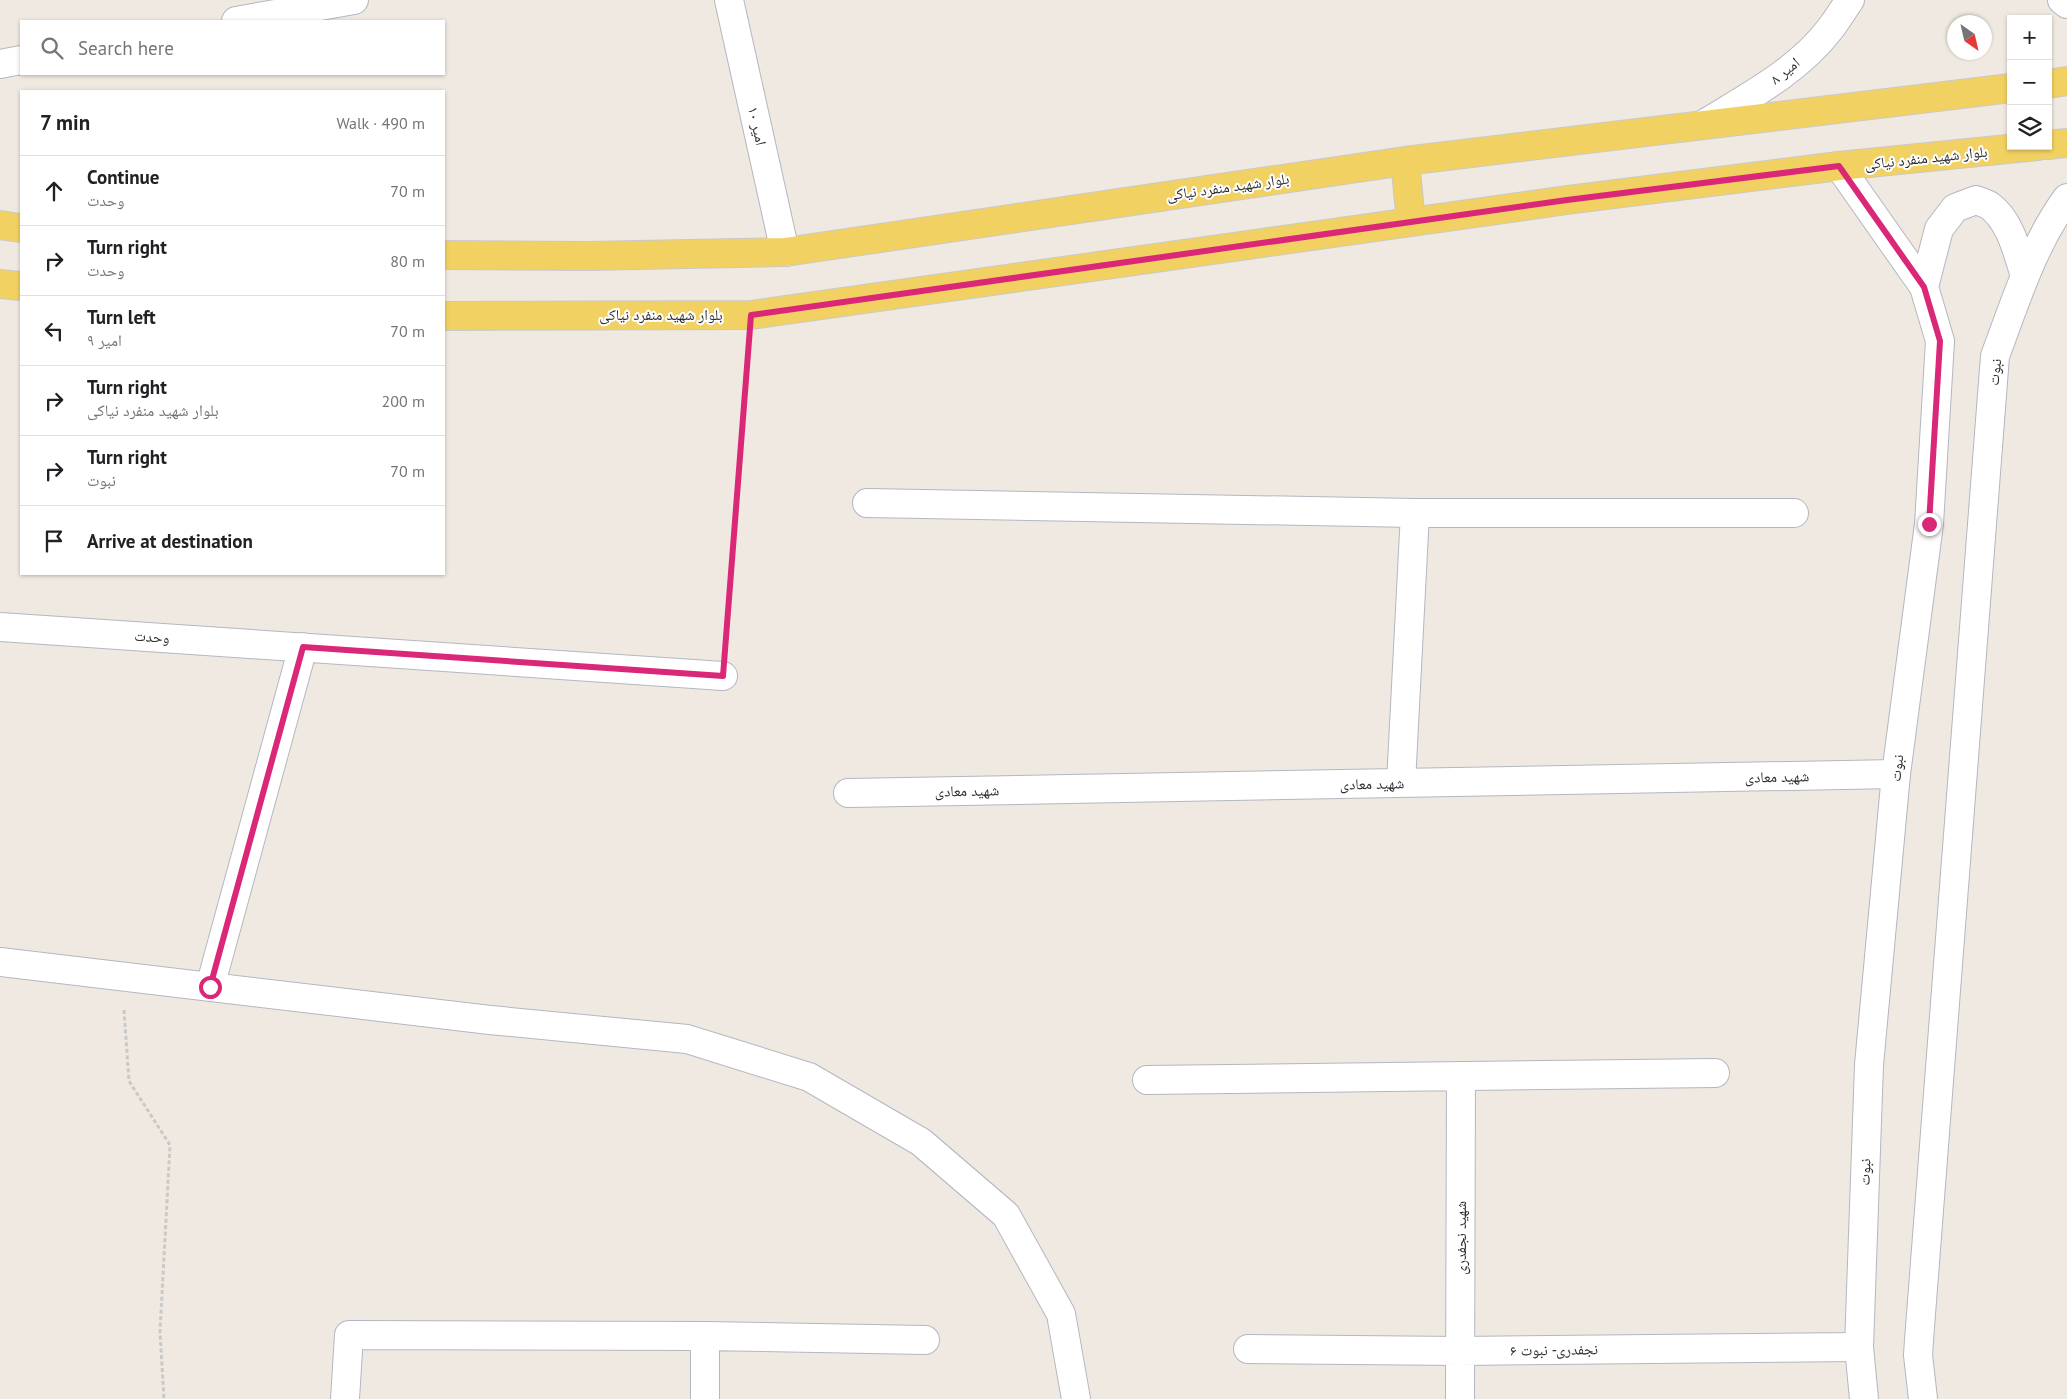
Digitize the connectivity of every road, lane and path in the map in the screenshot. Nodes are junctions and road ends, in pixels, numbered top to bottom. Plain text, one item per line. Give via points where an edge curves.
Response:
1 (354, 0) edge
2 (729, 0) edge
3 (1850, 0) edge
4 (2062, 0) edge
5 (2067, 4) edge
6 (242, 20) edge
7 (20, 60) edge
8 (0, 64) edge
9 (2067, 81) edge
10 (2052, 83) edge
11 (2007, 88) edge
12 (1704, 124) junction
13 (2067, 143) edge
14 (2052, 145) edge
15 (2007, 149) edge
16 (1405, 161) junction
17 (1839, 166) junction
18 (2067, 198) edge
19 (1410, 222) junction
20 (0, 225) edge
21 (20, 228) edge
22 (785, 252) junction
23 (445, 255) edge
24 (2025, 276) junction
25 (0, 284) edge
26 (20, 286) edge
27 (1924, 287) junction
28 (751, 315) junction
29 (445, 316) edge
30 (867, 504) dead end
31 (1415, 513) junction
32 (1794, 514) dead end
33 (0, 627) edge
34 (303, 647) junction
35 (723, 676) joint
36 (1896, 774) junction
37 (1401, 783) junction
38 (848, 793) dead end
39 (0, 962) edge
40 (122, 976) junction
41 (210, 987) junction
42 (1715, 1074) dead end
43 (1462, 1076) junction
44 (1147, 1080) dead end
45 (705, 1336) junction
46 (925, 1340) dead end
47 (1859, 1347) junction
48 (1248, 1349) dead end
49 (1460, 1352) junction
50 (164, 1399) edge
51 (345, 1399) edge
52 (705, 1399) edge
53 (1076, 1399) edge
54 (1460, 1399) edge
55 (1864, 1399) edge
56 (1922, 1399) edge

1 - 6 street
2 - 22 street, امیر ۱۰
3 - 12 street, امیر ۸ via 1829,30 1799,60 1770,83
4 - 5 street
7 - 8 street
9 - 10 main road
11 - 12 main road, بلوار شهید منفرد نیاکی
12 - 16 main road, بلوار شهید منفرد نیاکی
13 - 14 main road
15 - 17 main road, بلوار شهید منفرد نیاکی
16 - 19 main road
16 - 22 main road, بلوار شهید منفرد نیاکی
17 - 19 main road, بلوار شهید منفرد نیاکی
17 - 27 street, نبوت
18 - 24 street, نبوت via 2055,214
19 - 28 main road, بلوار شهید منفرد نیاکی
20 - 21 main road
22 - 23 main road, بلوار شهید منفرد نیاکی
24 - 27 street via 2004,221 1990,206 1976,200 1955,208 1939,229
24 - 56 street, نبوت via 1995,356 1919,1340
25 - 26 main road
27 - 36 street, نبوت via 1940,341 1929,524
28 - 29 main road, بلوار شهید منفرد نیاکی
28 - 35 path
30 - 31 street
31 - 32 street
31 - 37 street
33 - 34 street, وحدت
34 - 35 street, وحدت
34 - 41 street
36 - 37 street, شهید معادی
36 - 47 street, نبوت via 1869,1065
37 - 38 street, شهید معادی
39 - 40 street
40 - 41 street
40 - 50 path via 129,1081 170,1145 160,1332
41 - 53 street via 687,1039 809,1077 921,1142 1006,1215 1061,1314
42 - 43 street
43 - 44 street
43 - 49 street, شهید نجفدری
45 - 46 street
45 - 51 street via 349,1335
45 - 52 street
47 - 49 street, نجفدری- نبوت ۶
47 - 55 street, نبوت
48 - 49 street, نجفدری- نبوت ۶
49 - 54 street, شهید نجفدری

